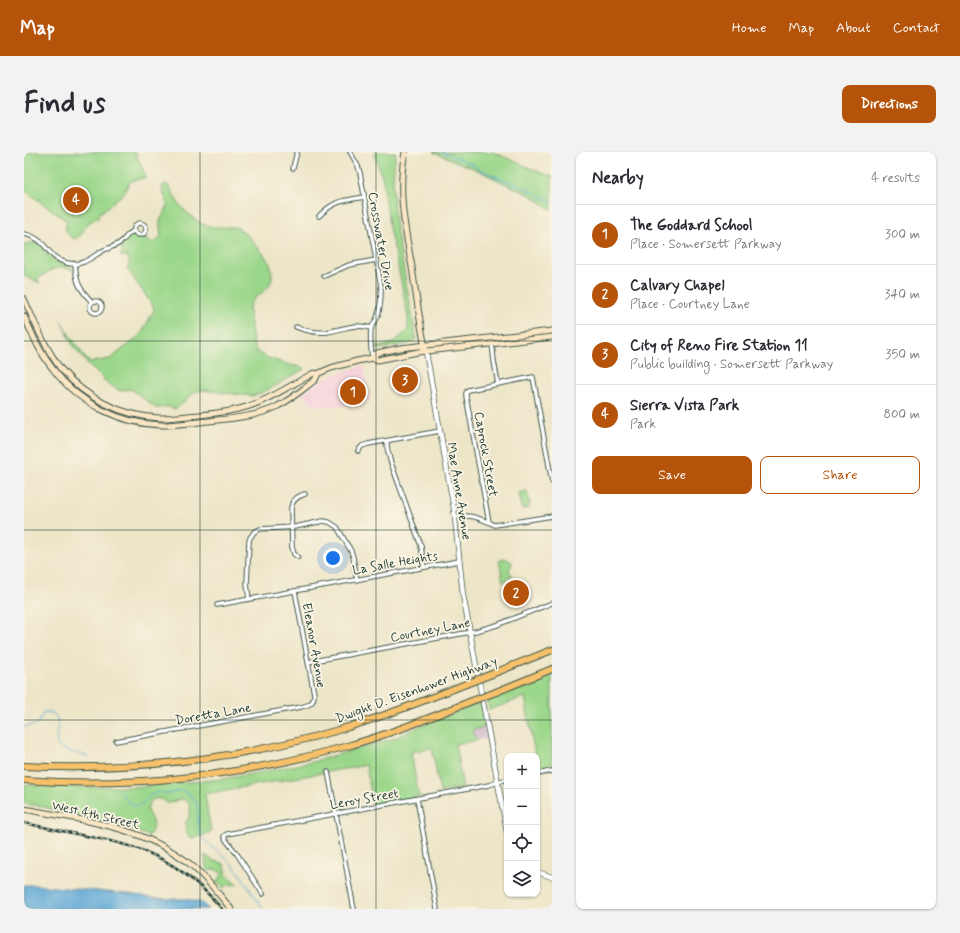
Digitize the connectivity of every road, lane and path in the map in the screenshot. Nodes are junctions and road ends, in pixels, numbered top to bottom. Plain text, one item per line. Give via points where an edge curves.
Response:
1 (297, 152) edge
2 (350, 152) edge
3 (405, 152) edge
4 (293, 168) dead end
5 (364, 197) junction
6 (319, 216) dead end
7 (135, 231) dead end
8 (24, 234) edge
9 (376, 260) junction
10 (75, 264) junction
11 (324, 276) dead end
12 (24, 299) edge
13 (92, 302) dead end
14 (24, 316) edge
15 (296, 327) dead end
16 (371, 328) junction
17 (552, 331) edge
18 (552, 337) edge
19 (492, 338) junction
20 (492, 344) junction
21 (425, 345) junction
22 (426, 352) junction
23 (372, 358) junction
24 (318, 374) junction
25 (498, 384) junction
26 (440, 431) junction
27 (387, 440) junction
28 (358, 451) dead end
29 (552, 482) edge
30 (305, 494) dead end
31 (552, 516) edge
32 (455, 517) junction
33 (489, 522) junction
34 (291, 527) junction
35 (298, 558) dead end
36 (459, 561) junction
37 (424, 567) junction
38 (357, 580) junction
39 (295, 591) junction
40 (249, 599) junction
41 (552, 603) edge
42 (217, 605) dead end
43 (470, 632) junction
44 (552, 650) edge
45 (308, 662) junction
46 (552, 669) edge
47 (313, 702) joint
48 (116, 741) dead end
49 (24, 766) edge
50 (552, 771) edge
51 (328, 772) dead end
52 (540, 773) edge
53 (24, 780) edge
54 (504, 781) edge
55 (498, 783) junction
56 (417, 799) junction
57 (24, 809) edge
58 (336, 814) junction
59 (506, 825) edge
60 (540, 873) edge
61 (552, 877) edge
62 (263, 894) dead end
63 (231, 909) edge
64 (354, 909) edge
65 (437, 909) edge

1 - 4 street
2 - 5 street, Crosswater Drive via 358,166
3 - 21 main road, Mae Anne Avenue via 401,184 403,212
5 - 6 street via 335,203
5 - 9 street, Crosswater Drive
7 - 10 street via 90,259
8 - 10 street via 38,240 57,259
9 - 11 street via 349,265
9 - 16 street, Crosswater Drive via 381,286 380,310
10 - 13 street via 78,284
12 - 24 main road via 48,349 66,373 97,399 130,413 169,418 235,410 263,400 314,373
14 - 24 main road via 43,355 68,387 102,410 138,422 172,425 258,414 293,397 316,380
15 - 16 street via 319,332 351,326
16 - 23 street, Crosswater Drive
17 - 19 main road
18 - 20 main road
19 - 20 street
19 - 21 main road
20 - 22 main road
20 - 25 street
21 - 22 main road, Mae Anne Avenue
21 - 23 main road via 380,352
22 - 23 main road via 378,360
22 - 26 street, Mae Anne Avenue
23 - 24 main road
25 - 29 street via 533,377
25 - 33 street, Caprock Street via 468,390 466,393
26 - 27 street
26 - 32 street, Mae Anne Avenue
27 - 28 street via 365,445
27 - 37 street via 390,460 421,546
30 - 34 street via 292,504
31 - 33 street via 495,525
32 - 33 street via 472,516
32 - 36 street, Mae Anne Avenue
34 - 35 street via 293,551
34 - 38 street via 326,521 335,525 352,554
34 - 40 street via 260,529 250,538 247,576
36 - 37 street, La Salle Heights
36 - 43 street, Mae Anne Avenue
37 - 38 street, La Salle Heights
38 - 39 street, La Salle Heights
39 - 40 street, La Salle Heights
39 - 45 street, Eleanor Avenue
40 - 42 street, La Salle Heights
41 - 43 street, Courtney Lane via 491,627
43 - 45 street, Courtney Lane
43 - 55 street, Mae Anne Avenue
44 - 49 highway, Dwight D. Eisenhower Highway, bridge via 412,706 293,742 202,759 144,765 60,768
45 - 47 street, Eleanor Avenue
46 - 53 highway, bridge via 366,741 249,769 129,781
47 - 48 street, Doretta Lane via 301,707
50 - 52 street
51 - 58 street
54 - 55 street, Leroy Street
55 - 56 street, Leroy Street
55 - 59 street, Mae Anne Avenue
56 - 58 street, Leroy Street
56 - 65 street
57 - 63 main road, West 4th Street via 105,825 154,842 172,851 195,869
58 - 62 street, Leroy Street via 224,836
58 - 64 street
60 - 61 street

